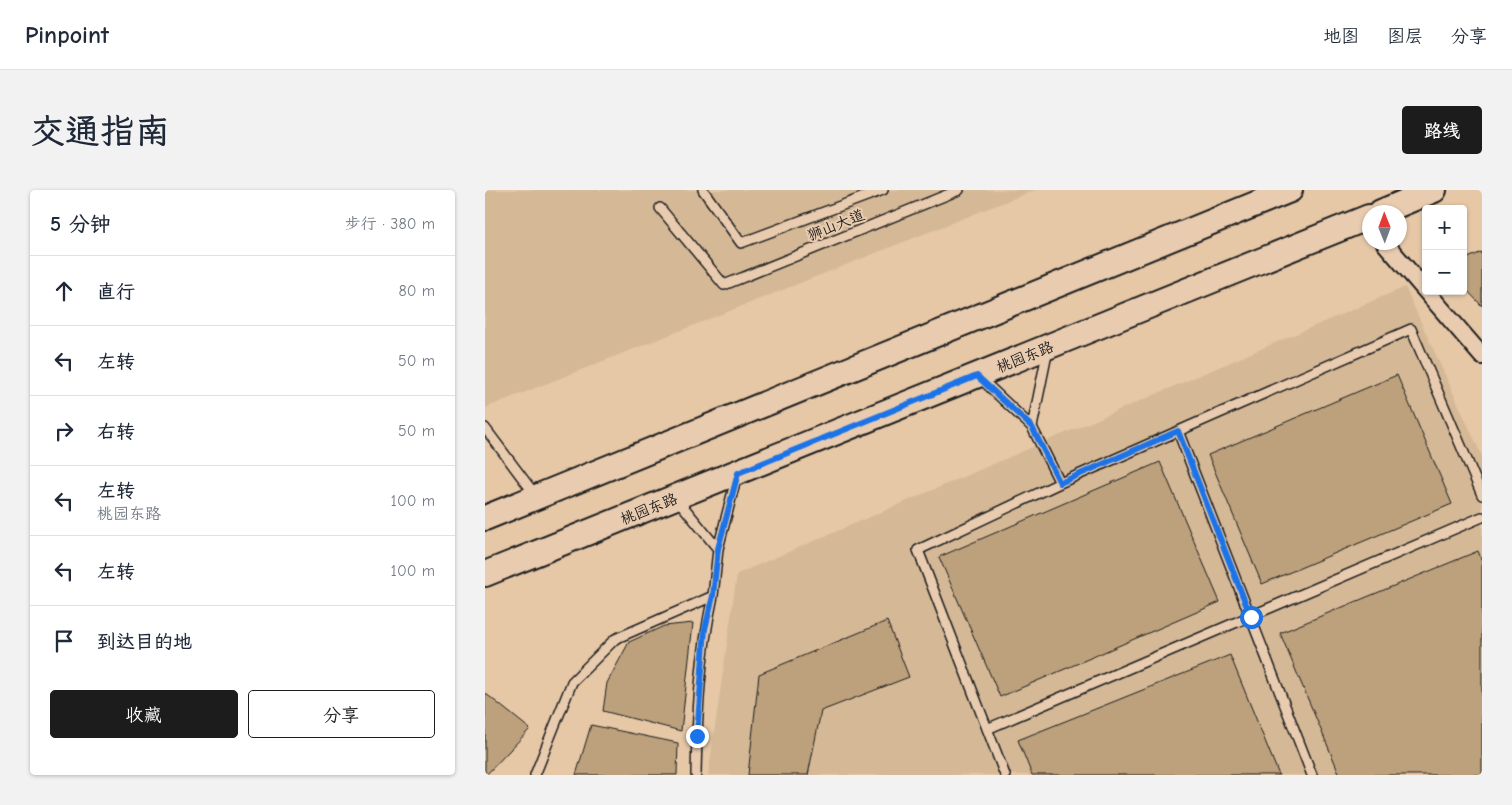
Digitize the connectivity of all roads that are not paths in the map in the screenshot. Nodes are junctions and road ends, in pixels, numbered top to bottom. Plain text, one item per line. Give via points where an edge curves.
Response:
1 (703, 190) edge
2 (883, 190) edge
3 (959, 190) edge
4 (1291, 190) edge
5 (1435, 190) edge
6 (1402, 205) edge
7 (660, 208) dead end
8 (1362, 223) edge
9 (1390, 250) edge
10 (1422, 286) edge
11 (1429, 295) edge
12 (1049, 347) junction
13 (1482, 356) edge
14 (977, 376) junction
15 (1032, 427) junction
16 (485, 428) edge
17 (1178, 431) junction
18 (738, 473) junction
19 (1060, 483) junction
20 (1482, 495) edge
21 (537, 497) junction
22 (676, 498) junction
23 (1482, 517) edge
24 (485, 518) edge
25 (718, 549) junction
26 (485, 574) edge
27 (713, 596) junction
28 (1251, 617) junction
29 (987, 729) junction
30 (535, 775) edge
31 (696, 775) edge
32 (1005, 775) edge
33 (1312, 775) edge

1 - 2 lane via 741,243
3 - 7 lane, 狮山大道 via 724,285
4 - 21 main road
5 - 6 main road, 桃园东路
8 - 12 main road, 桃园东路
9 - 10 street
11 - 13 street
12 - 14 main road, 桃园东路
12 - 15 lane
14 - 15 lane
14 - 18 main road, 桃园东路
15 - 19 lane
16 - 21 lane
17 - 19 lane
17 - 20 lane via 1411,329
17 - 28 lane
18 - 22 main road, 桃园东路
18 - 25 lane
19 - 29 lane via 918,550
21 - 24 main road
22 - 25 lane
22 - 26 main road, 桃园东路
23 - 28 lane
25 - 27 lane
27 - 30 lane via 615,639 572,682
27 - 31 lane via 705,629
28 - 29 lane
28 - 33 lane
29 - 32 lane

